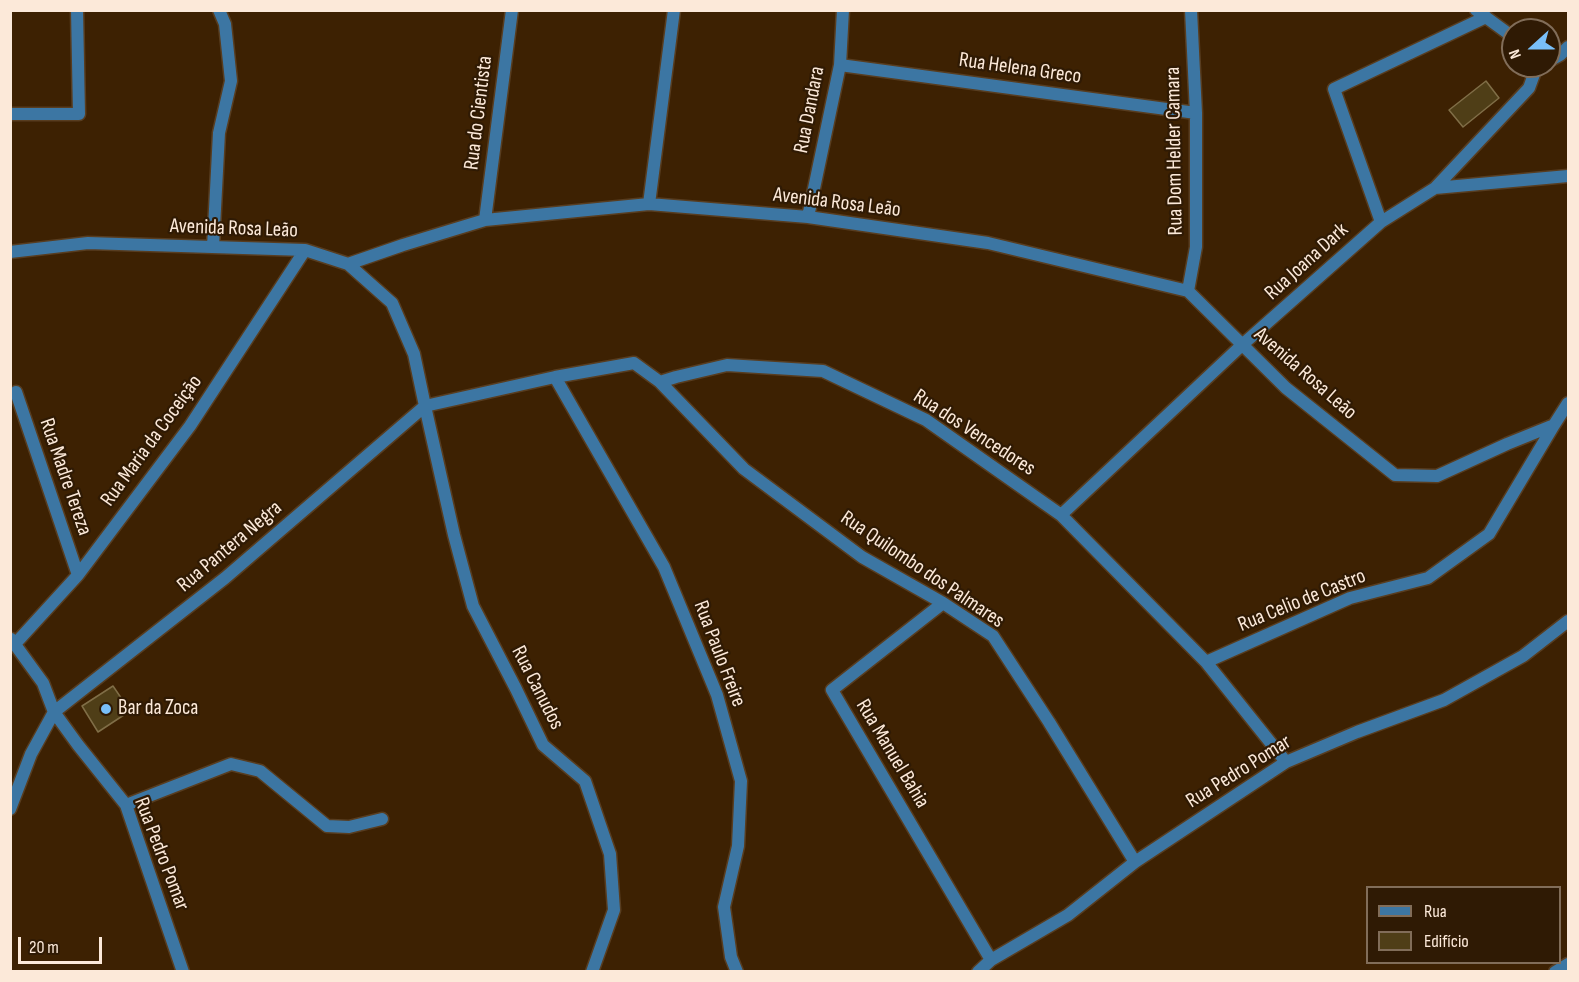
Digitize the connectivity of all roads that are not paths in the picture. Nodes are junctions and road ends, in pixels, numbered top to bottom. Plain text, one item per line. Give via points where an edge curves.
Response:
1 (77, 10) edge
2 (219, 10) edge
3 (512, 10) edge
4 (674, 10) edge
5 (843, 10) edge
6 (1191, 10) edge
7 (1481, 14) edge
8 (1501, 28) edge
9 (840, 65) junction
10 (1533, 78) edge
11 (1196, 113) junction
12 (10, 114) edge
13 (1569, 176) edge
14 (1435, 188) junction
15 (649, 204) junction
16 (808, 217) junction
17 (485, 220) junction
18 (1381, 222) junction
19 (213, 247) junction
20 (305, 250) junction
21 (10, 252) edge
22 (348, 264) junction
23 (1188, 291) junction
24 (1242, 345) junction
25 (555, 377) junction
26 (660, 382) junction
27 (16, 392) dead end
28 (1569, 402) edge
29 (425, 406) junction
30 (1554, 425) junction
31 (1061, 515) junction
32 (78, 575) junction
33 (943, 603) junction
34 (1569, 621) edge
35 (13, 641) edge
36 (1206, 662) junction
37 (54, 712) junction
38 (1286, 762) junction
39 (126, 805) junction
40 (10, 809) edge
41 (382, 819) dead end
42 (1135, 862) junction
43 (991, 960) junction
44 (1569, 964) edge
45 (183, 972) edge
46 (592, 972) edge
47 (737, 972) edge
48 (978, 972) edge
49 (1555, 972) edge

1 - 12 street via 79,114
2 - 19 street via 225,24 231,81 219,133
3 - 17 street, Rua do Cientista
4 - 15 street
5 - 9 street, Rua Dandara
6 - 11 street, Rua Dom Helder Camara
7 - 8 street
7 - 18 street via 1334,89
9 - 11 street, Rua Helena Greco
9 - 16 street, Rua Dandara
10 - 14 street via 1529,88
11 - 23 street, Rua Dom Helder Camara via 1196,247
13 - 14 street, Rua Joana Dark
14 - 18 street, Rua Joana Dark
15 - 16 street, Avenida Rosa Leão
15 - 17 street, Avenida Rosa Leão
16 - 23 street, Avenida Rosa Leão via 988,243
17 - 22 street, Avenida Rosa Leão
18 - 24 street, Rua Joana Dark
19 - 20 street, Avenida Rosa Leão
19 - 21 street, Avenida Rosa Leão via 88,243
20 - 22 street, Avenida Rosa Leão
20 - 32 street, Rua Maria da Coceição via 190,426
22 - 29 street via 392,303 414,354
23 - 24 street, Avenida Rosa Leão
24 - 30 street, Avenida Rosa Leão via 1286,388 1395,475 1437,476
24 - 31 street, Rua Joana Dark
25 - 26 street via 634,363
25 - 29 street
25 - 47 street, Rua Paulo Freire via 663,567 717,695 741,782 738,846 724,908
26 - 31 street, Rua dos Vencedores via 727,365 824,371 926,420
26 - 33 street, Rua Quilombo dos Palmares via 744,469 862,557
27 - 32 street, Rua Madre Tereza
28 - 30 street
29 - 37 street, Rua Pantera Negra via 225,579
29 - 46 street, Rua Canudos via 473,606 543,745 585,781 610,854 614,910
30 - 36 street, Rua Celio de Castro via 1489,534 1428,578 1350,598
31 - 36 street, Rua dos Vencedores
32 - 35 street, Rua Maria da Coceição
33 - 42 street, Rua Quilombo dos Palmares via 993,636
33 - 43 street, Rua Manuel Bahia via 832,690
34 - 38 street, Rua Pedro Pomar via 1523,656 1444,700
35 - 37 street, Rua Pedro Pomar via 43,683
36 - 38 street, Rua dos Vencedores
37 - 39 street, Rua Pedro Pomar
37 - 40 street via 31,754
38 - 42 street, Rua Pedro Pomar
39 - 41 street via 231,764 260,771 327,826 349,827
39 - 45 street, Rua Pedro Pomar
42 - 43 street, Rua Pedro Pomar via 1068,915
43 - 48 street, Rua Pedro Pomar
44 - 49 street

